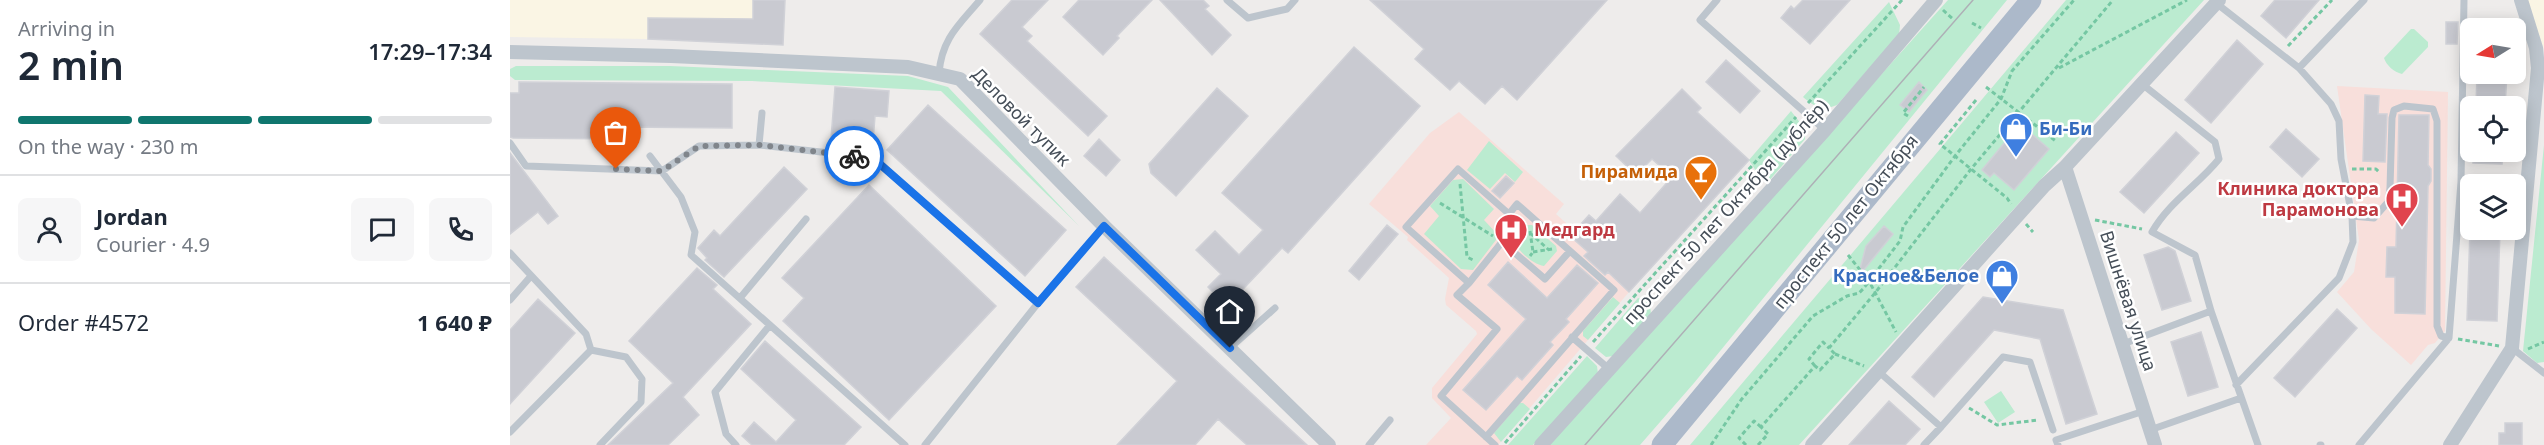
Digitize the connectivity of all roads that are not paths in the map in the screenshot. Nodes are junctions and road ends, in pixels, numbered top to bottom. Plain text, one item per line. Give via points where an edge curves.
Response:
1 (981, 0) edge
2 (1227, 0) edge
3 (1295, 0) edge
4 (1718, 0) edge
5 (1936, 0) edge
6 (2031, 0) edge
7 (2364, 0) edge
8 (2464, 0) edge
9 (2521, 0) edge
10 (2217, 1) edge
11 (2540, 51) edge
12 (510, 52) edge
13 (2299, 68) junction
14 (939, 73) junction
15 (2142, 84) junction
16 (762, 113) dead end
17 (1825, 130) junction
18 (510, 143) edge
19 (759, 145) junction
20 (650, 156) dead end
21 (2065, 167) junction
22 (662, 171) junction
23 (2460, 174) edge
24 (2523, 174) edge
25 (2460, 182) edge
26 (2352, 216) junction
27 (806, 219) dead end
28 (1104, 226) junction
29 (2518, 240) edge
30 (1570, 251) junction
31 (510, 253) edge
32 (531, 276) junction
33 (1468, 283) junction
34 (740, 298) junction
35 (510, 300) edge
36 (1038, 303) junction
37 (1275, 308) dead end
38 (2211, 311) junction
39 (770, 325) junction
40 (1572, 337) junction
41 (2450, 338) junction
42 (2123, 344) junction
43 (1230, 348) junction
44 (2512, 348) junction
45 (591, 350) junction
46 (1609, 369) junction
47 (1878, 371) junction
48 (2544, 373) edge
49 (2236, 385) junction
50 (2241, 398) junction
51 (2144, 411) junction
52 (1390, 420) dead end
53 (1941, 427) junction
54 (2053, 430) dead end
55 (2150, 430) junction
56 (510, 432) edge
57 (1486, 437) junction
58 (600, 445) edge
59 (736, 445) edge
60 (905, 445) edge
61 (925, 445) edge
62 (1329, 445) edge
63 (1369, 445) edge
64 (1496, 445) edge
65 (1541, 445) edge
66 (1662, 445) edge
67 (1812, 445) edge
68 (1924, 445) edge
69 (2058, 445) edge
70 (2155, 445) edge
71 (2258, 445) edge
72 (2359, 445) edge
73 (2450, 445) edge

1 - 14 lane via 947,38
2 - 3 lane via 1248,18 1287,9
4 - 17 lane via 1700,20
5 - 17 street, проспект 50 лет Октября (дублёр)
6 - 66 main road, проспект 50 лет Октября
7 - 13 lane
8 - 23 lane
9 - 11 street
10 - 13 lane
10 - 15 street
11 - 24 street
12 - 14 street, Деловой тупик via 908,67
13 - 26 lane via 2331,104 2339,122
14 - 28 street, Деловой тупик via 960,79
15 - 21 street
15 - 38 lane via 2215,142 2219,159 2203,179 2186,189 2152,232 2195,255
16 - 19 lane
17 - 46 street, проспект 50 лет Октября (дублёр)
18 - 22 lane via 526,166
19 - 22 lane via 699,146
19 - 36 lane via 873,158
20 - 22 lane
21 - 42 street, Вишнёвая улица
21 - 47 street
22 - 34 lane via 681,197 695,232 691,255
25 - 41 lane
26 - 41 lane via 2374,218 2388,202 2394,110 2404,106 2433,109 2437,122 2437,326 2441,336
26 - 49 lane via 2353,242 2338,278
27 - 34 lane
28 - 36 lane
28 - 43 street, Деловой тупик
29 - 44 street
30 - 33 lane via 1545,279 1502,242
30 - 33 lane via 1517,204 1509,214 1458,169 1406,226
30 - 40 lane via 1614,290
31 - 32 lane
32 - 35 lane
32 - 45 lane via 585,334
33 - 57 lane via 1457,295 1497,328 1440,396
34 - 39 lane
36 - 61 lane
37 - 43 lane
38 - 42 lane
38 - 49 lane
39 - 59 lane via 715,392 726,434
39 - 60 lane
40 - 46 lane
40 - 57 lane
41 - 72 lane
42 - 51 street, Вишнёвая улица
43 - 62 street, Деловой тупик
44 - 48 lane
44 - 73 street
45 - 56 lane
45 - 58 lane via 626,357 642,379 641,402
46 - 65 street, проспект 50 лет Октября (дублёр)
47 - 53 lane
47 - 67 street
49 - 50 lane
50 - 55 lane
50 - 71 lane
51 - 55 street, Вишнёвая улица
51 - 69 lane via 2056,440
52 - 63 lane
53 - 54 lane via 2003,357 2030,362
53 - 68 lane
55 - 70 street, Вишнёвая улица
57 - 64 lane

